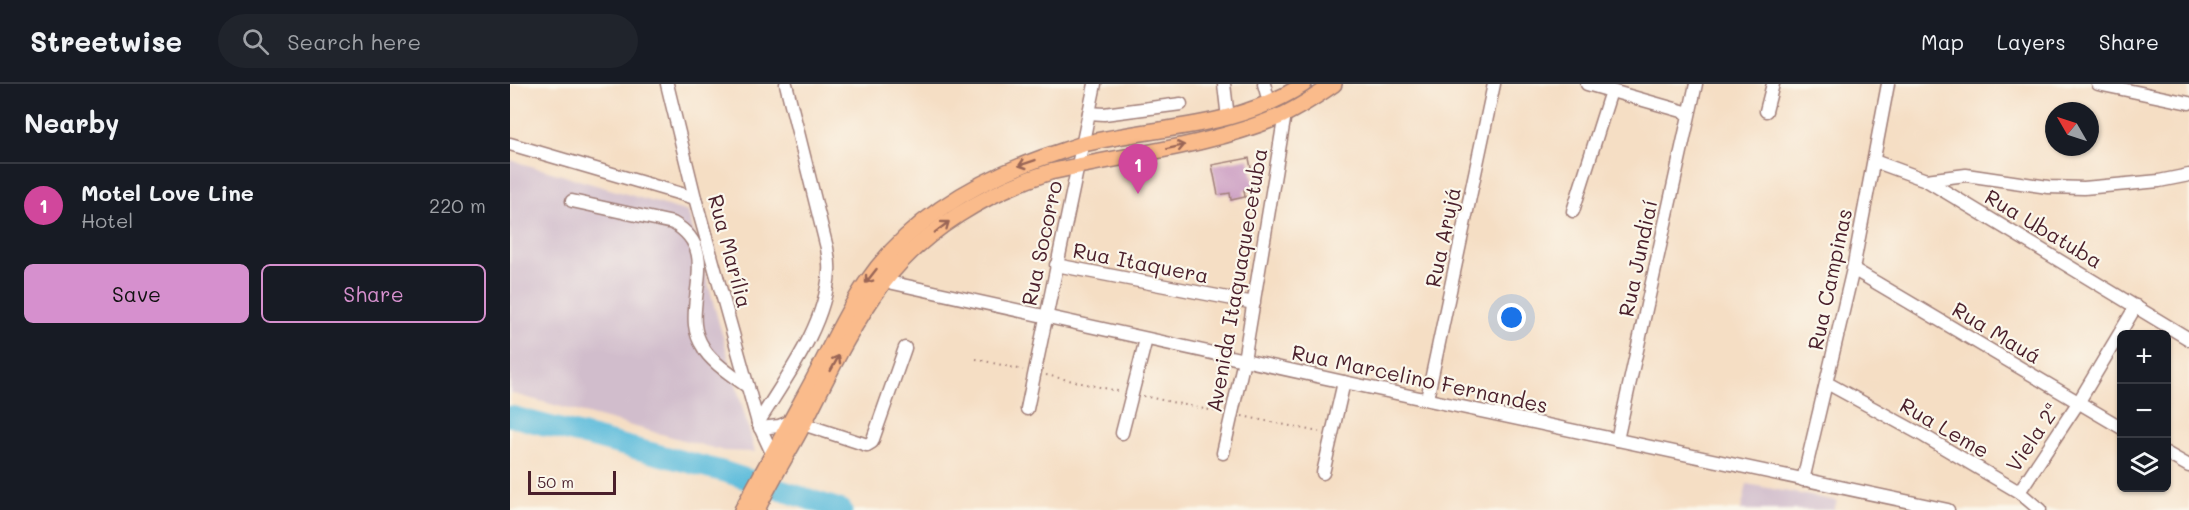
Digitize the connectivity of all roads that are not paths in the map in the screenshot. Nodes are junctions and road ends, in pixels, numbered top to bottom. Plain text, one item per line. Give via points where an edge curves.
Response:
1 (667, 84) edge
2 (786, 84) edge
3 (1095, 84) edge
4 (1226, 84) edge
5 (1264, 84) edge
6 (1304, 84) edge
7 (1334, 84) edge
8 (1494, 84) edge
9 (1587, 84) edge
10 (1696, 84) edge
11 (1773, 84) edge
12 (1888, 84) edge
13 (2098, 84) edge
14 (1290, 89) edge
15 (1611, 91) junction
16 (1269, 102) junction
17 (1181, 104) dead end
18 (2189, 104) edge
19 (1766, 111) dead end
20 (1089, 113) junction
21 (1689, 113) junction
22 (1285, 114) junction
23 (1228, 118) junction
24 (510, 144) edge
25 (1082, 144) junction
26 (1874, 161) junction
27 (1077, 166) junction
28 (2189, 175) edge
29 (1926, 180) junction
30 (695, 198) junction
31 (572, 201) dead end
32 (1573, 211) dead end
33 (1056, 265) junction
34 (1853, 269) junction
35 (884, 281) junction
36 (1254, 303) junction
37 (2136, 306) junction
38 (1046, 317) junction
39 (1146, 339) junction
40 (2189, 339) edge
41 (905, 348) dead end
42 (1244, 360) junction
43 (1344, 382) junction
44 (1827, 383) junction
45 (748, 387) junction
46 (1427, 399) junction
47 (2078, 403) junction
48 (1027, 409) dead end
49 (796, 423) junction
50 (759, 426) junction
51 (2117, 426) edge
52 (1122, 433) dead end
53 (1617, 440) junction
54 (1223, 453) dead end
55 (2171, 456) edge
56 (771, 463) junction
57 (2189, 466) edge
58 (1323, 473) dead end
59 (1803, 480) junction
60 (2019, 492) junction
61 (754, 501) edge
62 (1948, 510) edge
63 (2040, 510) edge

1 - 30 street, Rua Marília
2 - 50 street via 830,270 807,342
3 - 20 street, Rua Socorro
4 - 23 street
5 - 16 street
6 - 14 main road
7 - 22 main road
8 - 46 street, Rua Arujá
9 - 15 street
10 - 21 street, Rua Jundiaí
11 - 19 street
12 - 26 street, Rua Campinas
13 - 18 street
14 - 16 main road
15 - 21 street
15 - 32 street
16 - 23 main road
17 - 20 street
20 - 25 street, Rua Socorro
21 - 53 street, Rua Jundiaí
27 -> 22 main road via 1222,137
22 - 36 street, Avenida Itaquaquecetuba
23 - 25 main road
24 - 30 street
25 - 27 street, Rua Socorro
25 -> 49 main road via 974,186 939,208 888,254 865,284
26 - 29 street, Rua Ubatuba
26 - 34 street, Rua Campinas
27 - 33 street, Rua Socorro
35 -> 27 main road via 929,237 985,199 1024,180
28 - 29 street via 2084,188 1966,175
29 - 37 street, Rua Ubatuba
30 - 45 street, Rua Marília
31 - 45 street via 673,223 684,230 700,267 695,324 704,351
33 - 36 street, Rua Itaquera
33 - 38 street, Rua Socorro
34 - 44 street, Rua Campinas
34 - 47 street, Rua Mauá
35 - 38 street, Rua Marcelino Fernandes
49 -> 35 main road
36 - 42 street, Avenida Itaquaquecetuba
37 - 40 street, Rua Ubatuba
37 - 47 street, Viela 2ª
38 - 39 street, Rua Marcelino Fernandes
38 - 48 street, Rua Socorro
39 - 42 street, Rua Marcelino Fernandes
39 - 52 street
41 - 49 street via 872,442 867,445
42 - 43 street, Rua Marcelino Fernandes
42 - 54 street, Avenida Itaquaquecetuba
43 - 46 street, Rua Marcelino Fernandes
43 - 58 street
44 - 59 street, Rua Campinas
44 - 60 street, Rua Leme
45 - 50 street, Rua Marília
46 - 53 street, Rua Marcelino Fernandes
47 - 51 street, Rua Mauá
47 - 60 street, Viela 2ª
49 - 50 street
49 - 56 main road
50 - 56 street, Rua Marília
53 - 59 street, Rua Marcelino Fernandes
55 - 57 street
56 - 61 main road
59 - 62 street, Rua Marcelino Fernandes
60 - 63 street, Rua Leme

